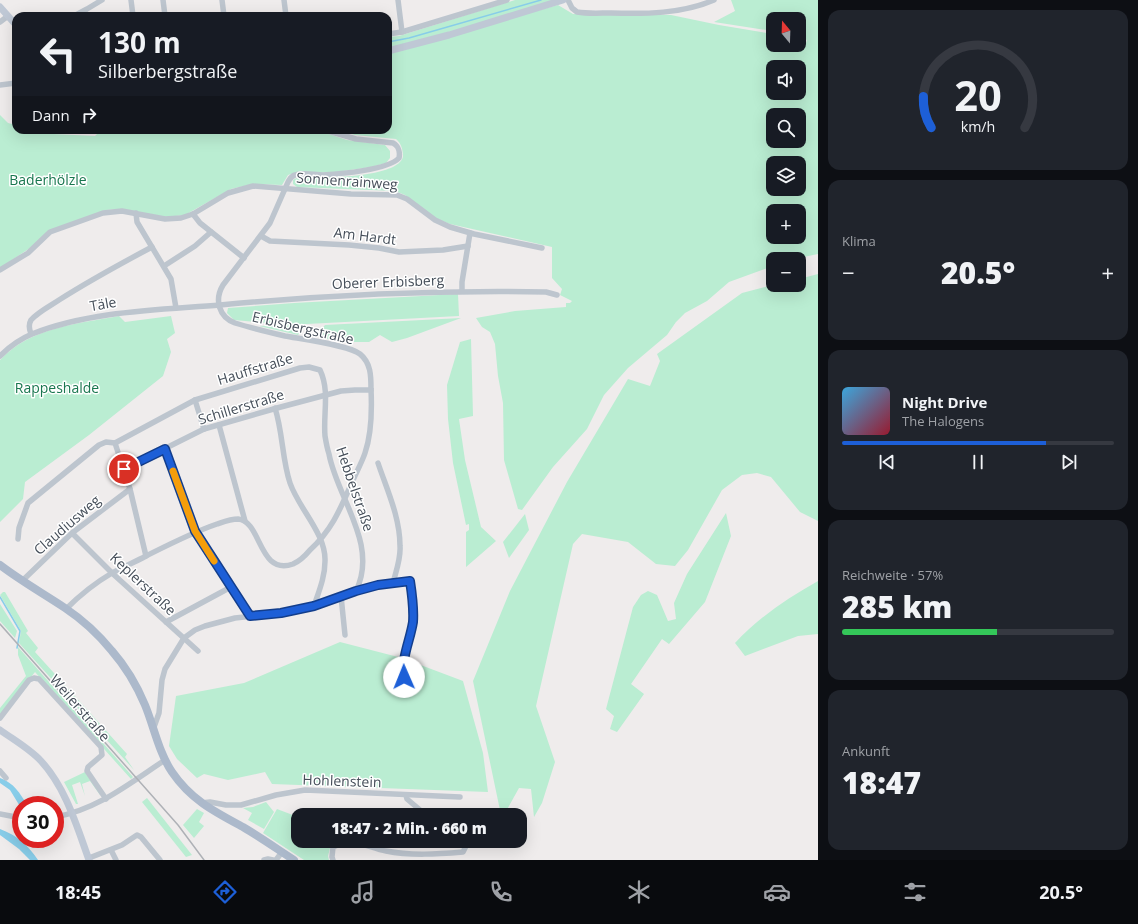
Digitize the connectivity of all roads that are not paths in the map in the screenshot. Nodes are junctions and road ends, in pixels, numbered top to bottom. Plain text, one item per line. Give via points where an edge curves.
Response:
1 (102, 0) edge
2 (131, 0) edge
3 (164, 0) edge
4 (222, 0) edge
5 (284, 0) edge
6 (398, 0) edge
7 (507, 0) edge
8 (564, 0) edge
9 (568, 0) edge
10 (714, 0) edge
11 (0, 7) edge
12 (81, 12) edge
13 (132, 12) edge
14 (165, 12) edge
15 (224, 12) edge
16 (286, 12) edge
17 (8, 16) junction
18 (12, 20) edge
19 (0, 22) edge
20 (402, 32) junction
21 (392, 33) edge
22 (392, 50) edge
23 (12, 84) edge
24 (0, 86) edge
25 (339, 134) edge
26 (285, 188) junction
27 (136, 213) junction
28 (193, 214) junction
29 (211, 232) junction
30 (470, 233) junction
31 (261, 236) junction
32 (152, 246) junction
33 (468, 246) junction
34 (542, 248) dead end
35 (244, 258) junction
36 (164, 266) junction
37 (0, 270) edge
38 (462, 291) junction
39 (557, 295) dead end
40 (219, 305) junction
41 (176, 308) junction
42 (31, 334) junction
43 (0, 356) edge
44 (371, 390) junction
45 (326, 395) junction
46 (195, 400) junction
47 (275, 408) junction
48 (219, 425) junction
49 (204, 429) junction
50 (115, 443) junction
51 (165, 449) junction
52 (378, 463) dead end
53 (124, 469) junction
54 (130, 489) junction
55 (345, 498) junction
56 (245, 521) junction
57 (195, 531) junction
58 (72, 533) junction
59 (18, 539) dead end
60 (321, 541) junction
61 (146, 556) junction
62 (0, 565) edge
63 (112, 573) junction
64 (22, 581) junction
65 (393, 583) junction
66 (231, 588) junction
67 (356, 591) junction
68 (341, 596) junction
69 (314, 606) junction
70 (66, 609) junction
71 (250, 616) junction
72 (166, 622) junction
73 (345, 635) dead end
74 (184, 638) junction
75 (198, 651) dead end
76 (406, 682) dead end
77 (0, 718) edge
78 (154, 729) junction
79 (0, 730) edge
80 (165, 760) junction
81 (0, 771) edge
82 (6, 778) dead end
83 (406, 795) junction
84 (460, 797) dead end
85 (106, 799) junction
86 (204, 802) junction
87 (418, 808) edge
88 (0, 814) edge
89 (71, 814) junction
90 (64, 815) edge
91 (12, 816) edge
92 (333, 848) edge
93 (375, 848) edge
94 (465, 848) edge
95 (111, 850) junction
96 (282, 852) junction
97 (89, 859) edge
98 (116, 860) edge
99 (160, 860) edge
100 (264, 860) edge
101 (273, 860) edge
102 (276, 860) edge
103 (294, 860) edge
104 (333, 860) edge

1 - 12 street
2 - 13 street
3 - 14 street
4 - 15 street
5 - 16 street
6 - 20 street
7 - 20 street
8 - 22 main road
9 - 10 street via 577,12 630,14 678,10
11 - 17 main road
17 - 18 main road
17 - 19 street
20 - 21 street
23 - 24 street
25 - 26 street via 356,139 393,143 399,151 398,158 387,165 354,172 296,175 289,179
26 - 28 street, Sonnenrainweg via 240,188 223,195
26 - 30 street, Sonnenrainweg via 397,195 440,222
26 - 31 street via 273,218
27 - 28 street, Sonnenrainweg via 170,219
27 - 32 street via 137,222
27 - 37 street, Sonnenrainweg via 108,212 54,230 28,253
28 - 29 street
29 - 35 street
29 - 36 street
30 - 33 street
30 - 34 street, Sonnenrainweg
31 - 33 street, Am Hardt via 270,240 355,245 399,252
31 - 35 street
32 - 36 street
32 - 42 street via 40,313 29,324
33 - 38 street
35 - 40 street via 221,289
36 - 41 street via 171,279
38 - 39 street, Oberer Erbisberg via 546,292
38 - 40 street, Oberer Erbisberg via 300,298
40 - 41 street, Täle
40 - 44 street, Erbisbergstraße via 222,314 235,323 359,353 366,361
41 - 42 street, Täle via 115,314
42 - 43 street, Täle
44 - 45 street, Schillerstraße via 341,391
44 - 55 street, Erbisbergstraße via 370,431 365,453
45 - 46 street, Hauffstraße via 320,370 309,367
45 - 47 street, Schillerstraße
45 - 55 street, Hebbelstraße via 325,436 333,473
46 - 49 street
46 - 50 street, Hauffstraße
47 - 48 street, Schillerstraße
47 - 60 street via 291,484
48 - 49 street, Schillerstraße
48 - 56 street
49 - 51 street, Schillerstraße
50 - 53 street
50 - 59 street via 106,442 99,445 28,503
51 - 53 street, Schillerstraße
51 - 57 street
52 - 65 street via 398,523 400,547
53 - 54 street
54 - 58 street, Claudiusweg
54 - 61 street
55 - 60 street, Erbisbergstraße via 333,525
55 - 67 street, Hebbelstraße via 363,556
56 - 57 street via 227,521
56 - 60 street, Erbisbergstraße via 265,554 276,564 291,564 300,560
57 - 61 street
57 - 66 street
58 - 63 street, Keplerstraße
58 - 64 street, Claudiusweg
60 - 69 street via 325,561 323,578
61 - 63 street
62 - 64 main road
63 - 70 street via 80,595
63 - 72 street, Keplerstraße
64 - 70 main road
65 - 67 street
65 - 76 street via 410,581 412,595 413,622 403,668
66 - 71 street
66 - 72 street
67 - 68 street
68 - 69 street
68 - 73 street
69 - 71 street
70 - 78 main road via 99,637 126,669
71 - 74 street via 205,626
72 - 74 street, Keplerstraße
74 - 75 street, Keplerstraße
74 - 78 street via 165,669 159,713
77 - 85 street, Weilerstraße via 29,680 39,679 101,747 102,755 88,767 87,771
78 - 80 main road
79 - 89 main road via 31,751 42,762 56,781
80 - 85 street
80 - 86 main road via 182,784
81 - 82 street
83 - 84 street, Hohlenstein
83 - 86 street, Hohlenstein via 304,790 241,804
83 - 87 street
85 - 89 street
86 - 96 main road
88 - 91 street
89 - 90 street
89 - 97 main road
92 - 104 street
93 - 94 street via 416,854 463,852
95 - 97 street
95 - 98 street
95 - 99 street via 137,835
96 - 102 street
96 - 103 main road
100 - 101 street

